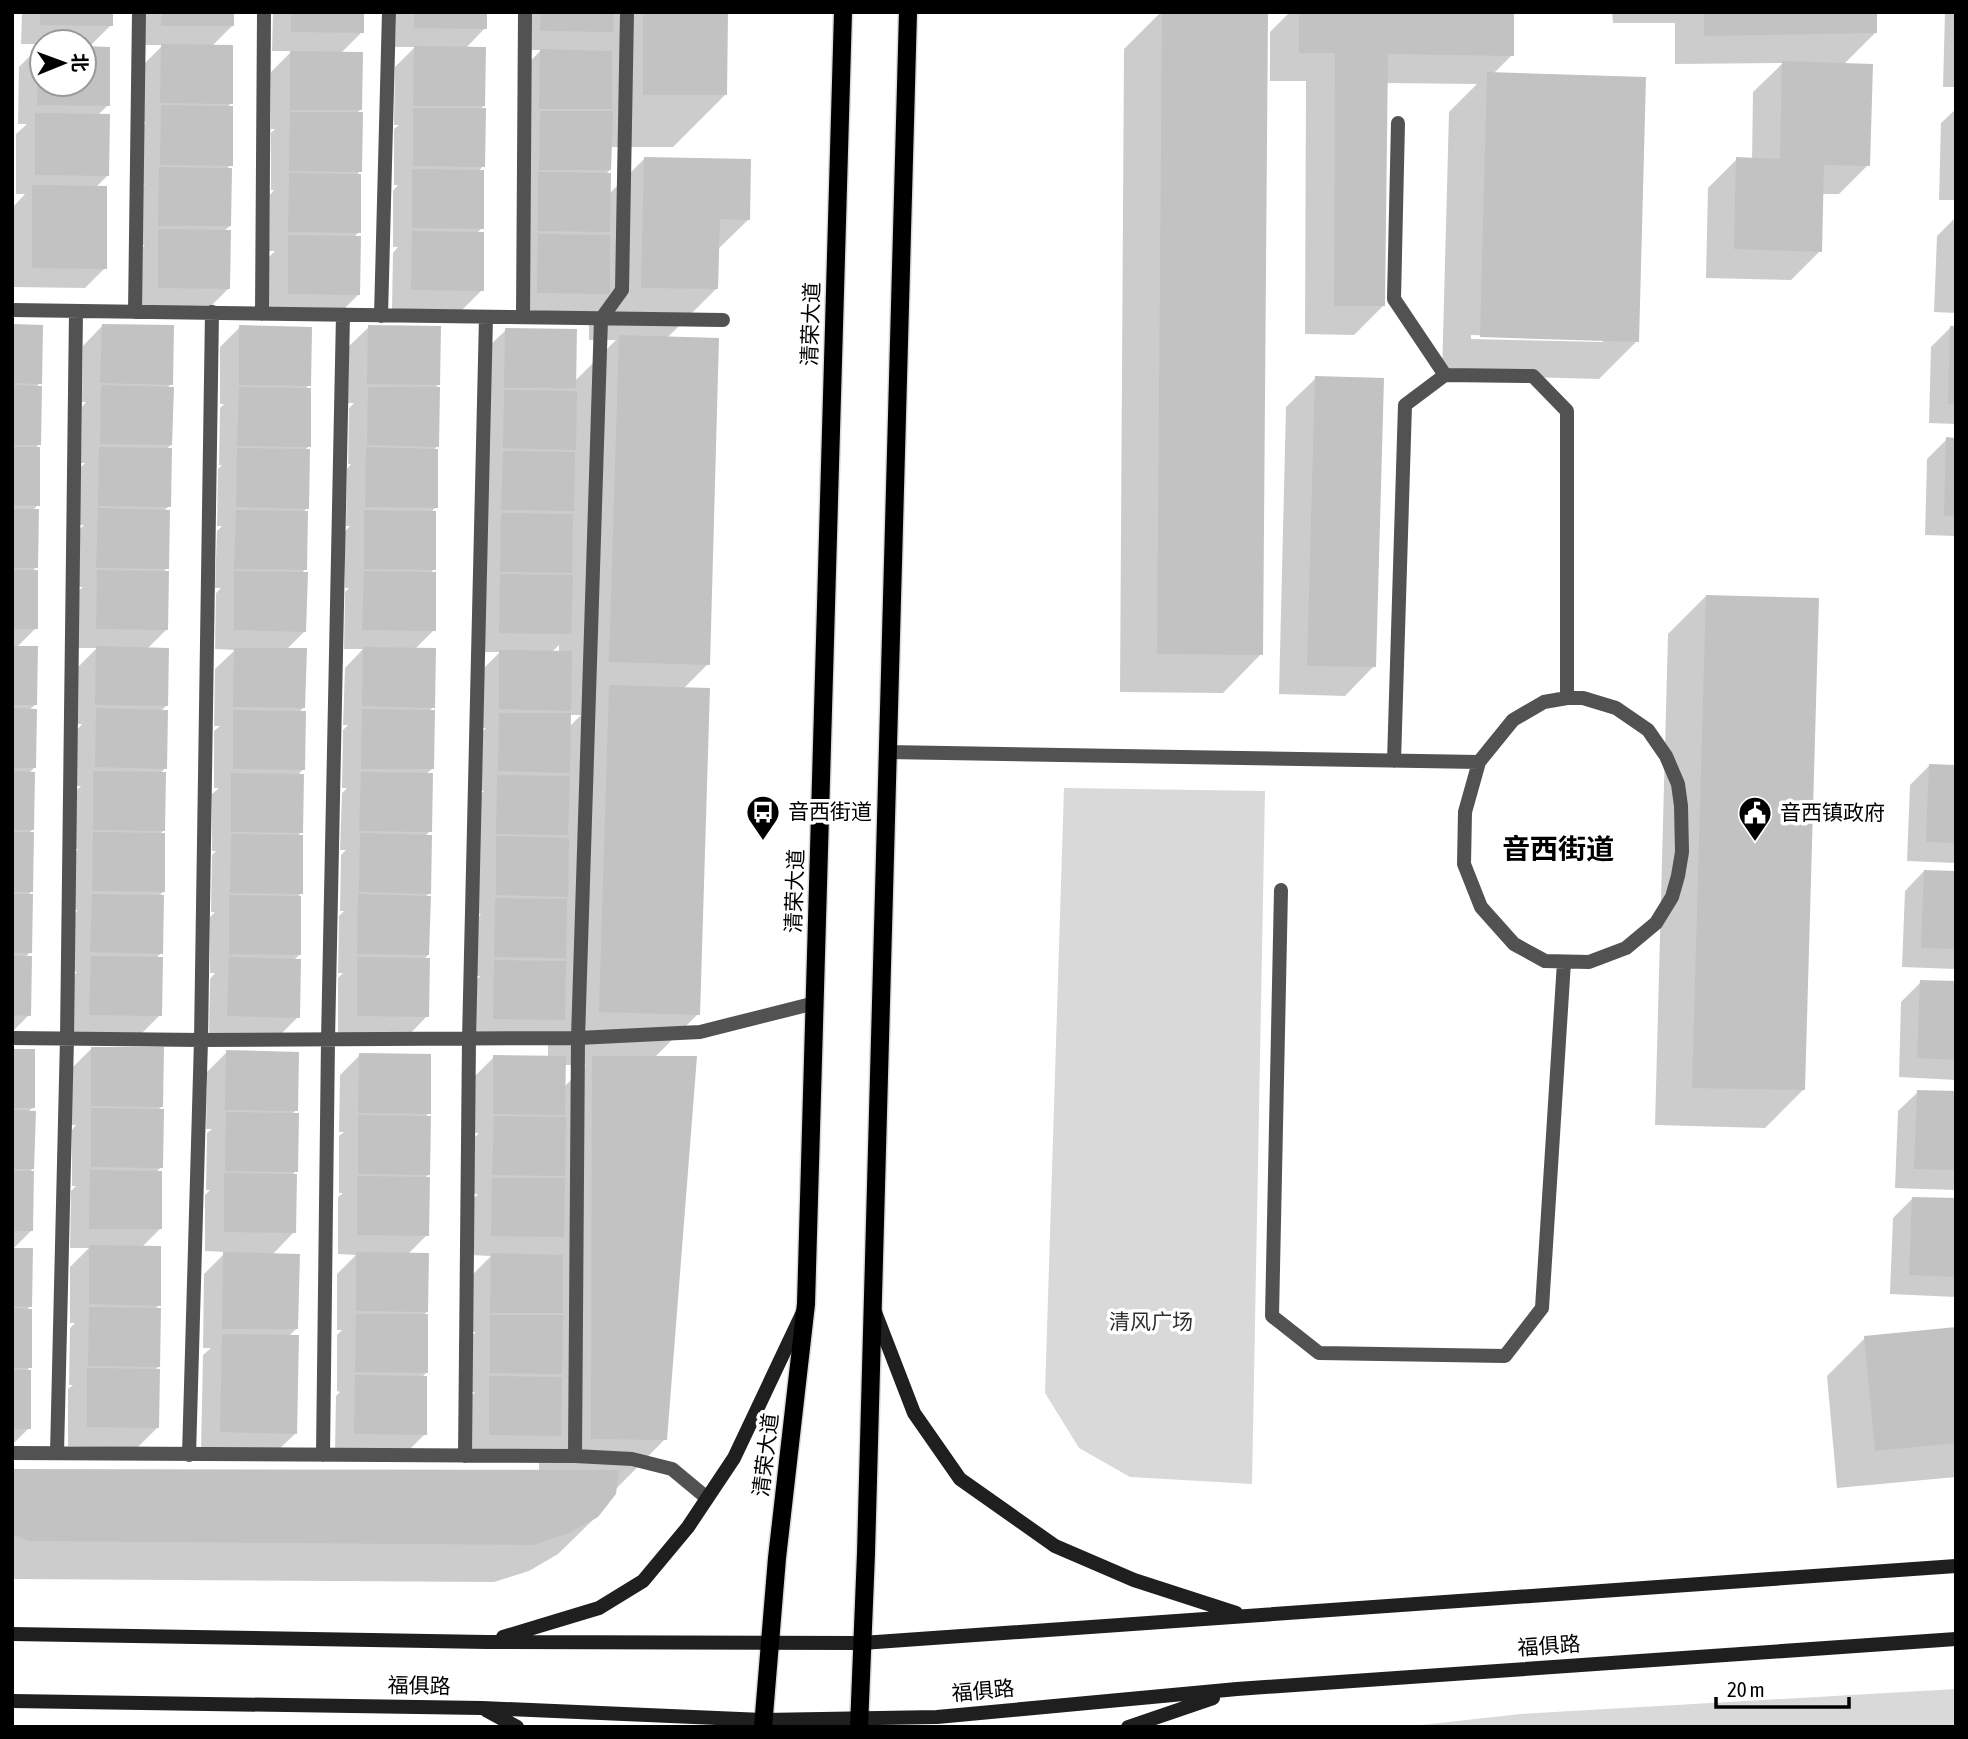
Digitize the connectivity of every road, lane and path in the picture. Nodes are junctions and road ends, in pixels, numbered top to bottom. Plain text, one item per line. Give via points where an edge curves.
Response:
1 (139, 12) edge
2 (264, 12) edge
3 (388, 12) edge
4 (525, 12) edge
5 (627, 12) edge
6 (843, 12) edge
7 (908, 12) edge
8 (1398, 123) dead end
9 (12, 310) edge
10 (76, 311) junction
11 (135, 312) junction
12 (212, 312) junction
13 (262, 314) junction
14 (343, 316) junction
15 (381, 316) junction
16 (486, 317) junction
17 (523, 317) junction
18 (601, 319) junction
19 (723, 320) dead end
20 (1445, 375) junction
21 (1567, 698) junction
22 (887, 752) junction
23 (1394, 761) junction
24 (1479, 762) junction
25 (1281, 890) dead end
26 (1564, 961) junction
27 (815, 1003) junction
28 (12, 1038) edge
29 (67, 1038) junction
30 (578, 1038) junction
31 (201, 1040) junction
32 (328, 1040) junction
33 (469, 1040) junction
34 (806, 1304) junction
35 (873, 1305) junction
36 (12, 1453) edge
37 (57, 1453) junction
38 (189, 1455) junction
39 (323, 1455) junction
40 (465, 1455) junction
41 (575, 1456) junction
42 (707, 1498) junction
43 (1956, 1566) edge
44 (1244, 1616) junction
45 (12, 1634) edge
46 (1956, 1639) edge
47 (487, 1642) junction
48 (770, 1643) junction
49 (862, 1643) junction
50 (1237, 1689) junction
51 (12, 1701) edge
52 (482, 1708) junction
53 (859, 1722) edge
54 (763, 1723) edge
55 (517, 1727) edge
56 (1128, 1727) edge

1 - 11 street
2 - 13 street
3 - 15 street
4 - 17 street
5 - 18 street via 622,290
6 - 27 main road, 清荣大道
7 - 22 main road
8 - 20 street via 1394,299
9 - 10 street
10 - 11 street
10 - 29 street
11 - 12 street
12 - 13 street
12 - 31 street
13 - 14 street
14 - 15 street
14 - 32 street
15 - 16 street
16 - 17 street
16 - 33 street
17 - 18 street
18 - 19 street
18 - 30 street
20 - 21 street via 1533,376 1567,411
20 - 23 street via 1405,405
21 - 24 street via 1544,702 1513,720
21 - 26 street via 1616,708 1648,730 1678,784 1682,852 1672,897 1656,923 1626,948 1589,962
22 - 23 street
22 - 35 main road
23 - 24 street
24 - 26 street via 1465,812 1464,864 1481,908 1514,944 1545,961
25 - 26 street via 1272,1316 1319,1353 1506,1356 1542,1308
27 - 30 street via 700,1032
27 - 34 main road, 清荣大道
28 - 29 street
29 - 31 street
29 - 37 street
30 - 33 street
30 - 41 street
31 - 32 street
31 - 38 street
32 - 33 street
32 - 39 street
33 - 40 street
34 - 42 main road via 733,1458
34 - 48 main road, 清荣大道
35 - 44 main road via 914,1413 960,1479 1055,1546 1134,1580
35 - 49 main road
36 - 37 street
37 - 38 street
38 - 39 street
39 - 40 street
40 - 41 street
41 - 42 street via 632,1459 672,1469
42 - 47 main road via 643,1581 599,1608
43 - 44 main road
44 - 49 main road
45 - 47 main road
46 - 50 main road, 福俱路
47 - 48 main road
48 - 49 main road
48 - 54 main road, 清荣大道
49 - 53 main road
50 - 53 main road, 福俱路
50 - 56 main road
51 - 52 main road, 福俱路
52 - 54 main road, 福俱路
52 - 55 main road
53 - 54 main road, 福俱路

